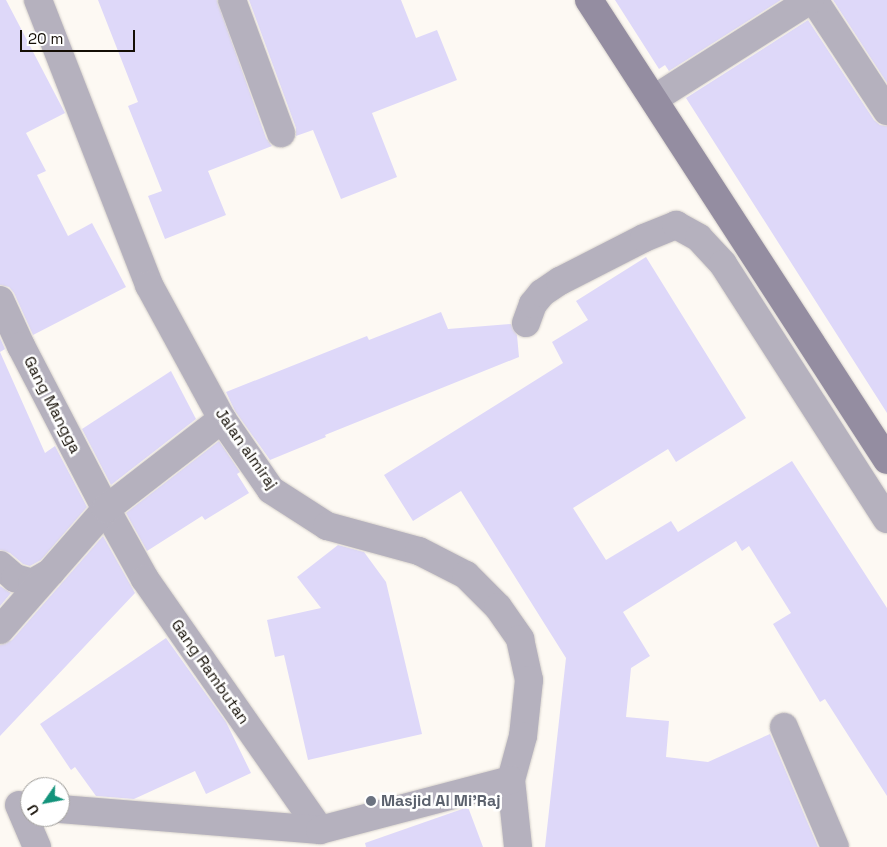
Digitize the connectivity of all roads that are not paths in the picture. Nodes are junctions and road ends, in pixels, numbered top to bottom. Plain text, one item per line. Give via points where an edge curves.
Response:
1 (38, 0) edge
2 (232, 0) edge
3 (589, 0) edge
4 (810, 0) edge
5 (814, 0) edge
6 (654, 100) junction
7 (887, 111) edge
8 (281, 133) dead end
9 (0, 300) edge
10 (526, 323) dead end
11 (222, 419) junction
12 (887, 460) edge
13 (106, 509) junction
14 (887, 519) edge
15 (0, 565) edge
16 (51, 572) junction
17 (0, 630) edge
18 (784, 728) dead end
19 (512, 780) junction
20 (16, 801) edge
21 (70, 810) edge
22 (320, 830) junction
23 (37, 847) edge
24 (518, 847) edge
25 (835, 847) edge

1 - 11 street, Jalan almiraj via 149,285
2 - 8 street
3 - 6 street
4 - 6 street
5 - 7 street
6 - 12 street
9 - 13 street, Gang Mangga
10 - 14 street via 533,304 542,293 560,281 676,225 699,238 723,264
11 - 13 street
11 - 19 street, Jalan almiraj via 271,490 327,526 426,555 466,575 498,607 520,639 529,680 523,736
13 - 16 street
13 - 22 street, Gang Rambutan via 145,579
15 - 16 street via 15,578 32,583
16 - 17 street
18 - 25 street
19 - 22 street
19 - 24 street, Jalan almiraj
20 - 23 street
21 - 22 street

